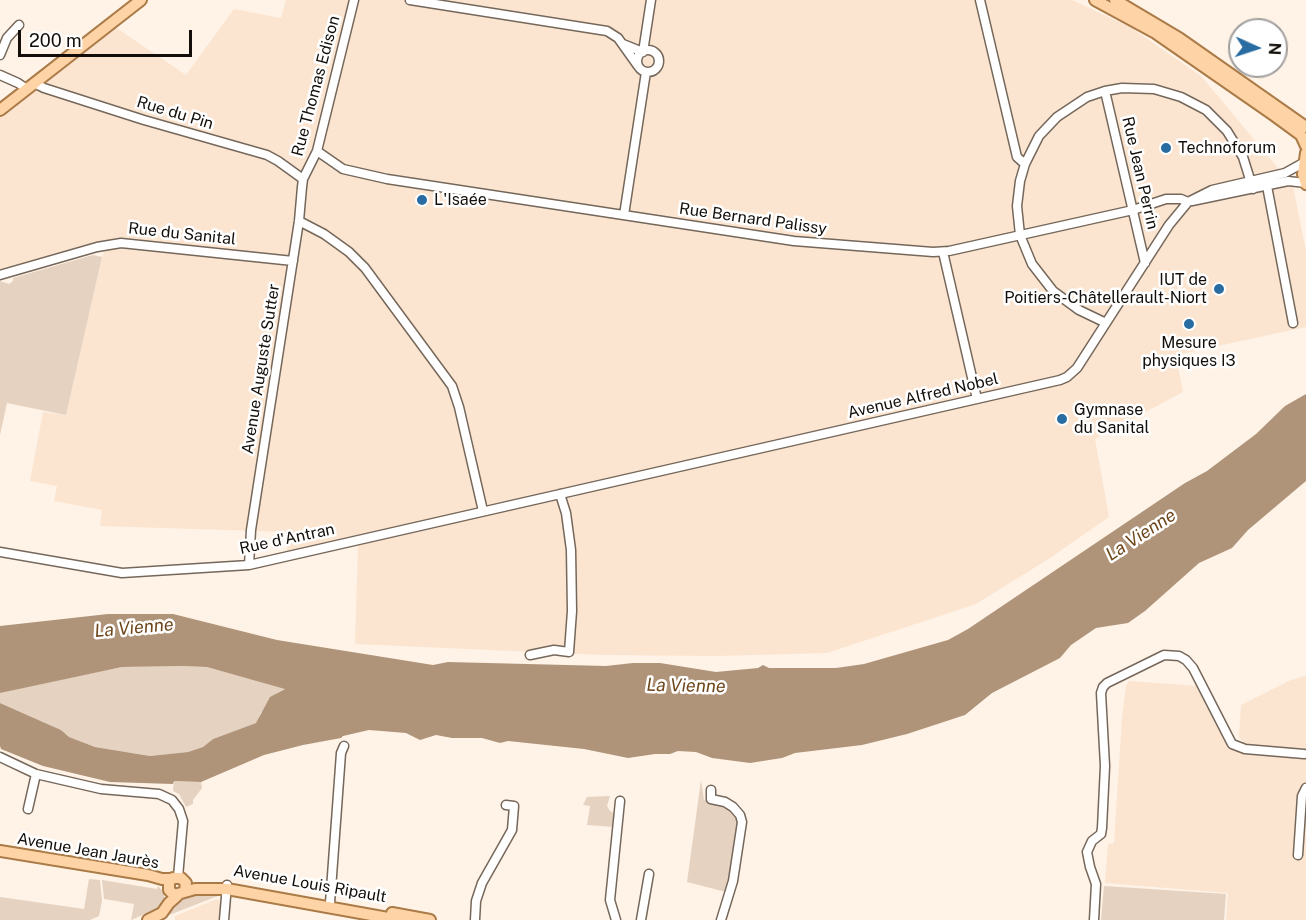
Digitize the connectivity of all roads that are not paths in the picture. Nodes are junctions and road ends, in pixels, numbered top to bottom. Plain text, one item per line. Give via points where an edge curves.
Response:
1 (141, 0) edge
2 (354, 0) edge
3 (410, 0) edge
4 (651, 0) edge
5 (980, 0) edge
6 (1086, 0) edge
7 (1095, 0) edge
8 (1115, 0) edge
9 (1137, 22) junction
10 (20, 25) dead end
11 (622, 44) junction
12 (643, 52) junction
13 (0, 55) edge
14 (638, 66) junction
15 (646, 72) junction
16 (0, 75) edge
17 (31, 86) junction
18 (1105, 91) junction
19 (0, 110) edge
20 (1306, 127) edge
21 (1306, 146) edge
22 (317, 151) junction
23 (1305, 158) edge
24 (1025, 164) junction
25 (303, 179) junction
26 (1306, 184) edge
27 (1252, 185) junction
28 (1267, 186) junction
29 (1188, 202) junction
30 (1133, 210) junction
31 (624, 215) junction
32 (299, 221) junction
33 (1020, 235) junction
34 (943, 252) junction
35 (292, 261) junction
36 (1145, 262) junction
37 (0, 275) edge
38 (1106, 323) junction
39 (1293, 323) dead end
40 (976, 399) junction
41 (577, 490) joint
42 (560, 494) junction
43 (483, 511) junction
44 (0, 552) edge
45 (249, 565) junction
46 (530, 655) dead end
47 (344, 746) dead end
48 (1306, 755) edge
49 (0, 757) edge
50 (36, 774) junction
51 (1306, 788) edge
52 (711, 790) dead end
53 (620, 801) dead end
54 (506, 805) dead end
55 (28, 809) dead end
56 (0, 851) edge
57 (1298, 855) dead end
58 (0, 856) edge
59 (649, 874) dead end
60 (176, 886) junction
61 (227, 887) junction
62 (330, 903) junction
63 (148, 920) edge
64 (224, 920) edge
65 (399, 920) edge
66 (430, 920) edge
67 (475, 920) edge
68 (616, 920) edge
69 (641, 920) edge
70 (721, 920) edge
71 (1094, 920) edge

1 - 17 main road
2 - 22 street, Rue Thomas Edison
3 - 11 street via 602,30
4 - 12 street
5 - 24 street via 1017,157
6 - 9 main road
7 - 9 main road
8 - 20 main road via 1179,38
9 - 21 main road via 1297,132
10 - 13 street via 7,38
11 - 12 street
11 - 14 street
12 - 14 street
12 - 15 street via 653,51 659,58 656,69
14 - 15 street
15 - 31 street
16 - 17 street, Rue du Pin
17 - 19 main road
17 - 25 street, Rue du Pin via 267,156
18 - 24 street via 1057,117 1040,136
18 - 27 street via 1154,88 1193,102 1227,131 1243,157
18 - 30 street, Rue Jean Perrin
22 - 25 street, Rue Thomas Edison
22 - 31 street, Rue Bernard Palissy via 358,174
23 - 26 main road
23 - 27 street, Avenue Alfred Nobel via 1290,172
24 - 33 street via 1017,206
25 - 32 street, Avenue Auguste Sutter
26 - 28 street, Avenue Alfred Nobel via 1288,181
27 - 28 street, Avenue Alfred Nobel
27 - 29 street, Avenue Alfred Nobel via 1212,190
28 - 39 street
29 - 30 street, Rue Bernard Palissy via 1166,199
29 - 36 street, Avenue Alfred Nobel
30 - 33 street, Rue Bernard Palissy
30 - 36 street, Rue Jean Perrin
31 - 34 street, Rue Bernard Palissy via 814,243
32 - 35 street, Avenue Auguste Sutter
32 - 43 street via 324,234 365,268 452,386
33 - 34 street, Rue Bernard Palissy
33 - 38 street via 1032,264 1053,291
34 - 40 street
35 - 37 street, Rue du Sanital via 121,243
35 - 45 street, Avenue Auguste Sutter
36 - 38 street, Avenue Alfred Nobel
38 - 40 street, Avenue Alfred Nobel via 1067,377
40 - 41 street, Avenue Alfred Nobel
41 - 42 street, Rue d'Antran
42 - 43 street, Rue d'Antran
42 - 46 street via 571,550 569,652 554,650
43 - 45 street, Rue d'Antran
44 - 45 street, Rue d'Antran via 122,573
47 - 62 street
48 - 71 street via 1245,749 1232,744 1193,668 1179,656 1164,656 1107,683 1101,693 1105,766 1102,828 1087,852 1096,884
49 - 50 street
50 - 55 street
50 - 60 street via 101,789 159,794 172,800 183,821
51 - 57 street via 1302,795
52 - 70 street via 711,799 733,807 742,822 733,880
53 - 68 street via 609,900
54 - 67 street via 514,806 512,830 482,884
56 - 60 main road, Avenue Jean Jaurès via 148,875
58 - 60 main road, Avenue Jean Jaurès
59 - 69 street
60 - 61 main road, Avenue Louis Ripault
60 - 63 main road via 159,916
61 - 62 main road, Avenue Louis Ripault
61 - 64 street
61 - 65 main road, Avenue Louis Ripault
62 - 66 main road, Avenue Louis Ripault

